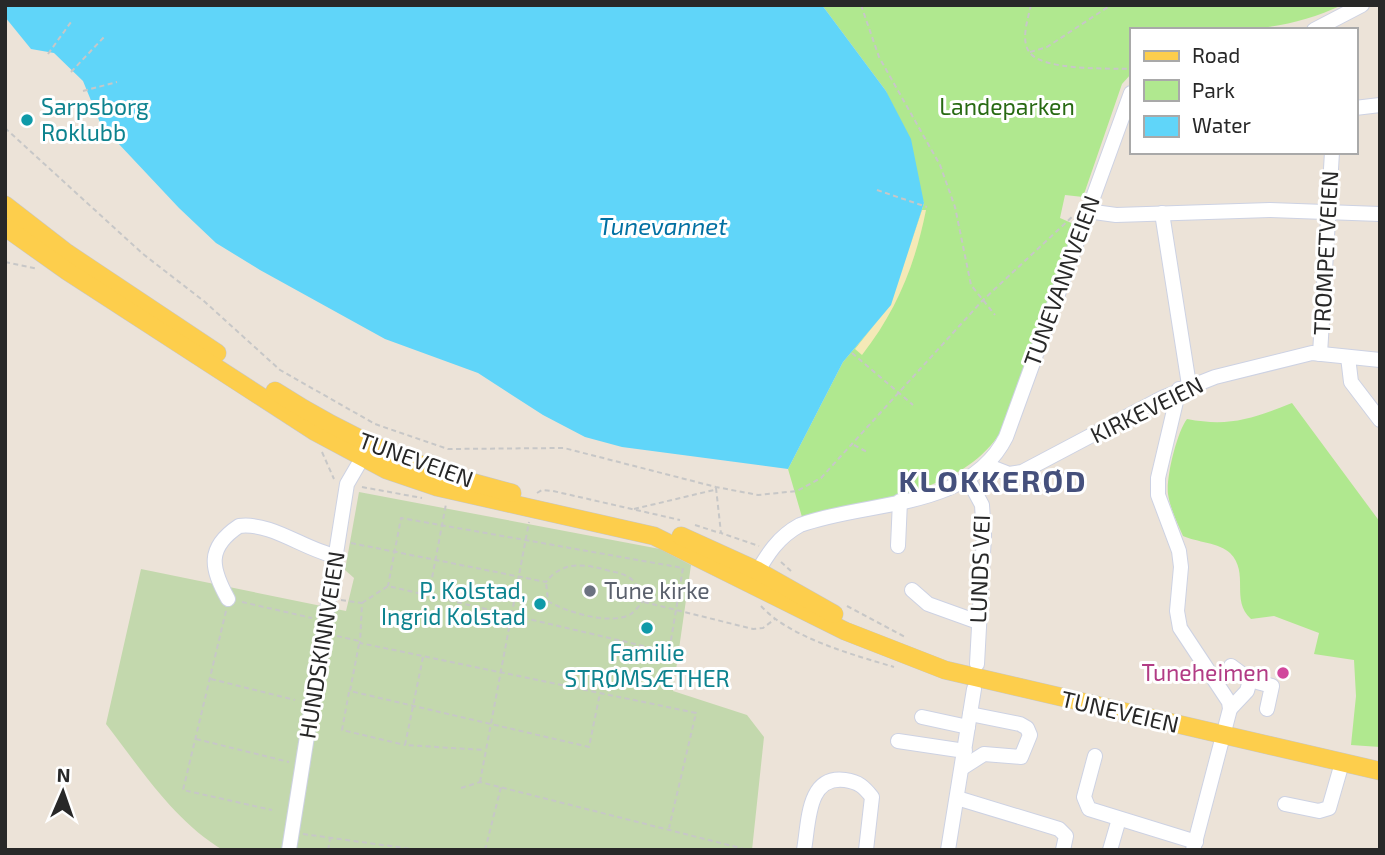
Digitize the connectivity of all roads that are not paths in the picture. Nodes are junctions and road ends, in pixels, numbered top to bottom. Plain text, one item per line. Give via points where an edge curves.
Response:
1 (1362, 5) edge
2 (1338, 25) edge
3 (1130, 96) edge
4 (1380, 105) edge
5 (1357, 108) edge
6 (1332, 154) edge
7 (5, 205) edge
8 (1329, 210) junction
9 (1087, 211) junction
10 (1162, 213) junction
11 (1380, 214) edge
12 (5, 227) edge
13 (1320, 354) junction
14 (1348, 356) junction
15 (1380, 360) edge
16 (1184, 387) junction
17 (1380, 419) edge
18 (366, 452) junction
19 (986, 465) junction
20 (968, 479) junction
21 (900, 501) junction
22 (898, 546) dead end
23 (336, 556) junction
24 (754, 577) junction
25 (912, 590) dead end
26 (228, 599) road end
27 (978, 622) junction
28 (977, 664) dead end
29 (1231, 666) dead end
30 (1250, 680) junction
31 (974, 690) dead end
32 (1230, 709) junction
33 (1267, 709) dead end
34 (922, 717) dead end
35 (969, 721) junction
36 (1224, 736) junction
37 (898, 741) dead end
38 (965, 751) junction
39 (1096, 756) dead end
40 (1342, 763) junction
41 (962, 768) junction
42 (1380, 771) edge
43 (957, 799) junction
44 (1285, 804) dead end
45 (1119, 819) junction
46 (1172, 843) edge
47 (1195, 846) edge
48 (289, 850) edge
49 (804, 850) edge
50 (866, 850) edge
51 (948, 850) edge
52 (1063, 850) edge
53 (1110, 850) edge

1 - 2 street
3 - 9 street, TUNEVANNVEIEN
4 - 5 street
6 - 8 street, TROMPETVEIEN
7 - 18 main road, TUNEVEIEN via 67,253
8 - 10 street
8 - 11 street
8 - 13 street, TROMPETVEIEN
9 - 10 street
9 - 19 street, TUNEVANNVEIEN via 1006,437
10 - 16 street
12 - 18 main road, TUNEVEIEN via 67,271
13 - 14 street, KIRKEVEIEN
13 - 16 street, KIRKEVEIEN via 1303,354
14 - 15 street, KIRKEVEIEN
14 - 17 street, TROMPETVEIEN via 1351,382
16 - 19 street, KIRKEVEIEN via 1022,472 1009,474
16 - 32 street via 1157,495 1179,551 1180,628
18 - 23 street, HUNDSKINNVEIEN
18 - 24 main road, TUNEVEIEN via 447,475 532,508 654,536
19 - 20 street
20 - 21 street
20 - 27 street, LUNDS VEI via 982,505
21 - 22 street
21 - 24 street via 800,525 769,551
23 - 26 street via 266,528 239,526 217,545 214,558
23 - 48 street, HUNDSKINNVEIEN via 329,628
24 - 36 main road, TUNEVEIEN via 845,631 977,680
25 - 27 street via 928,604
27 - 28 street, LUNDS VEI
29 - 30 street
30 - 32 street via 1247,691
30 - 33 street via 1272,685
31 - 35 street
32 - 36 street
34 - 35 street
35 - 38 street
35 - 41 street via 1020,724 1030,735 1021,757 984,754
36 - 40 main road, TUNEVEIEN
36 - 47 street
37 - 38 street
38 - 41 street
39 - 45 street via 1085,804
40 - 42 main road, TUNEVEIEN
40 - 44 street via 1329,808 1319,811
41 - 43 street
43 - 51 street
43 - 52 street via 1059,829 1066,836
45 - 46 street
45 - 53 street
46 - 47 street
49 - 50 street via 815,791 837,779 863,785 872,797

